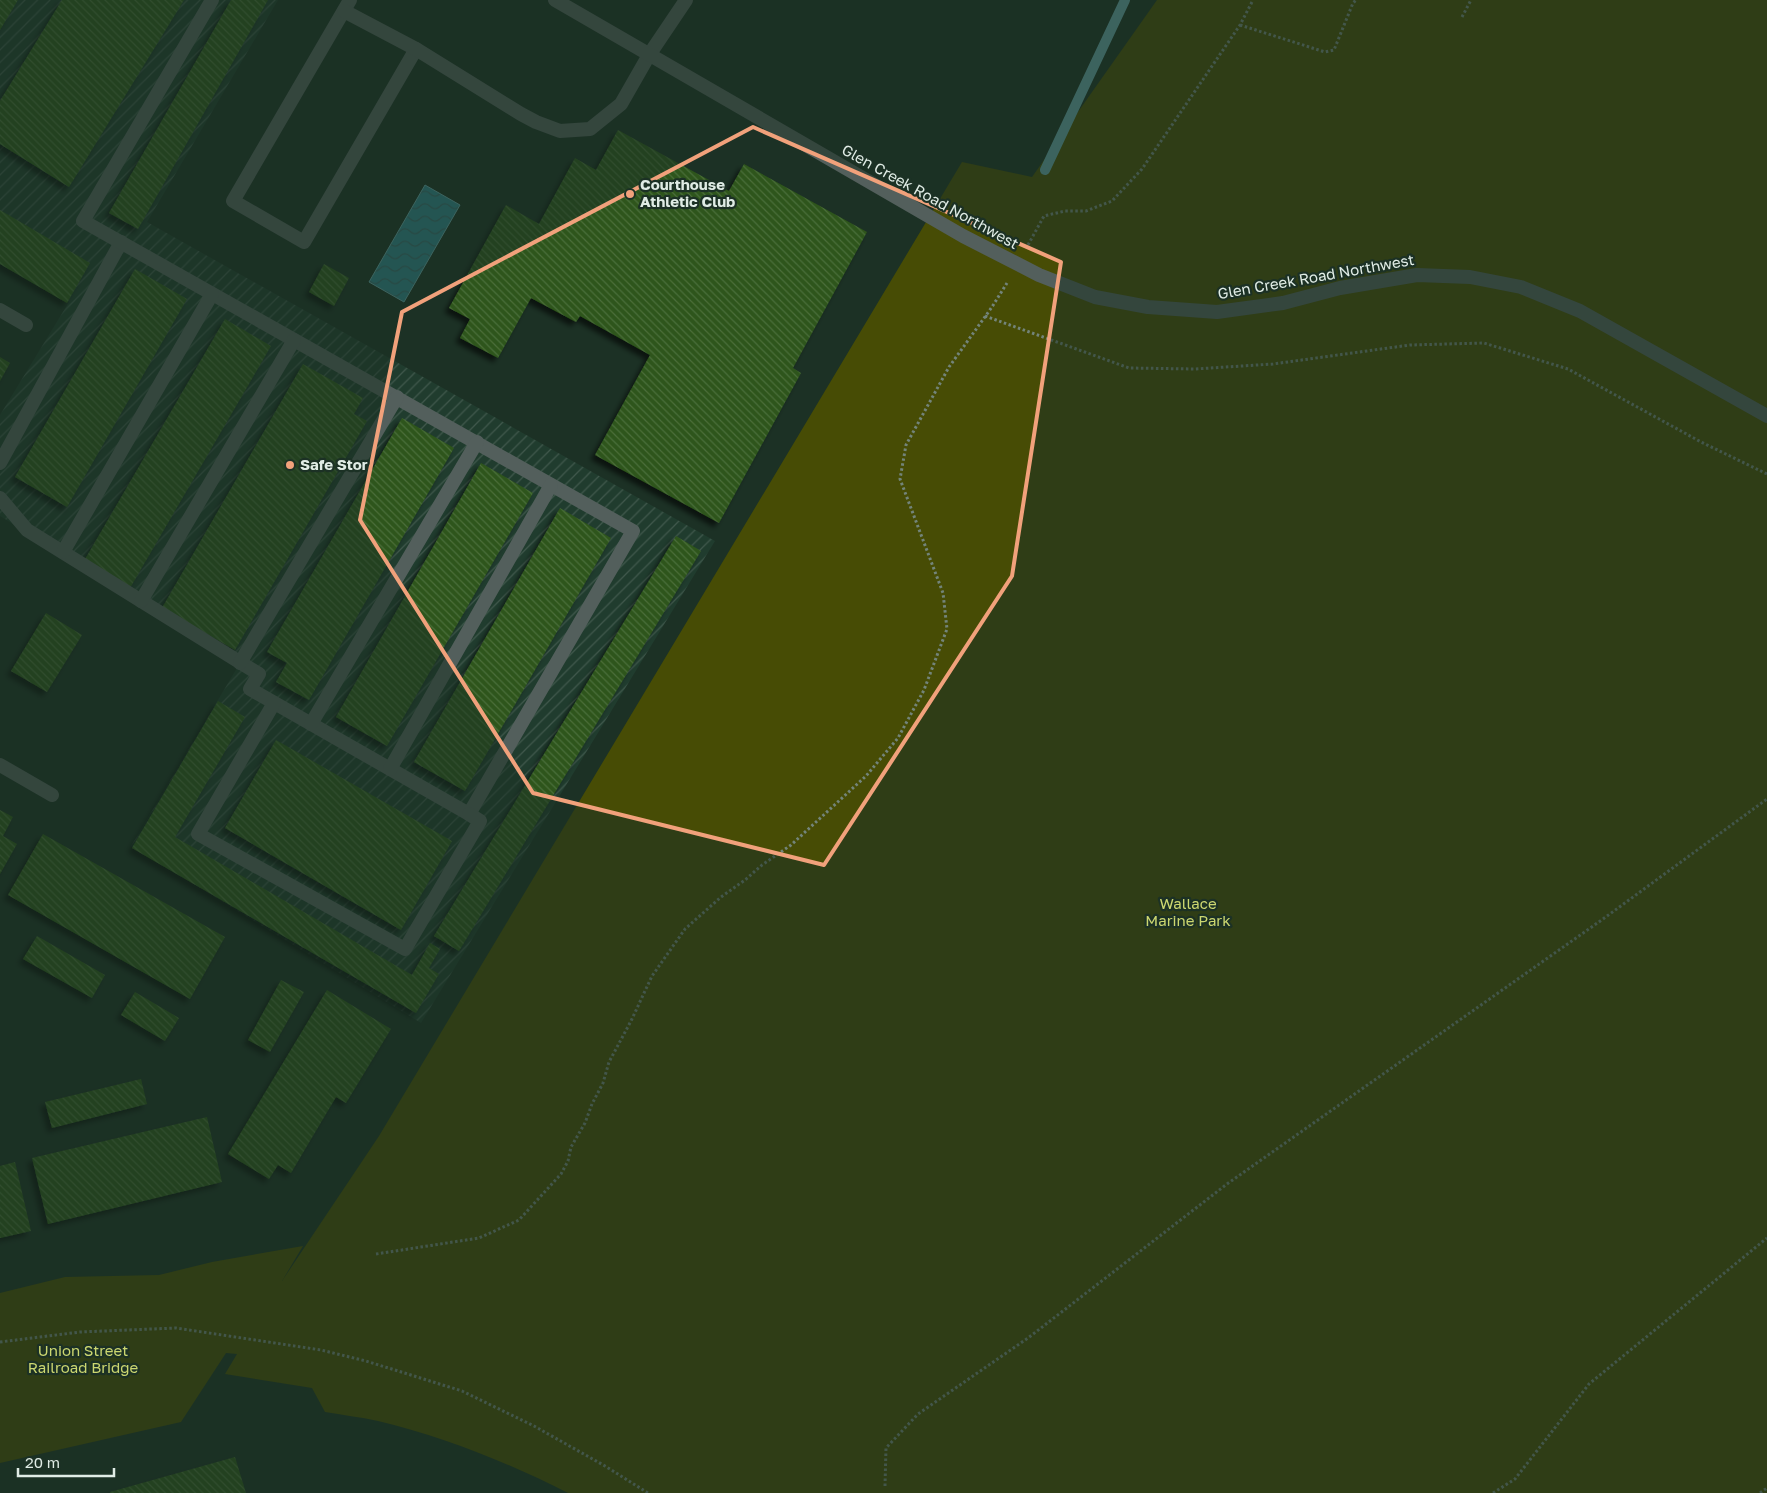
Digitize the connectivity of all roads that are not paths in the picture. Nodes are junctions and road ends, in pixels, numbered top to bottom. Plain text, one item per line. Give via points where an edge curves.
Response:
1 (212, 0) edge
2 (555, 0) edge
3 (686, 0) edge
4 (347, 6) edge
5 (416, 49) junction
6 (649, 55) junction
7 (121, 242) junction
8 (212, 294) junction
9 (0, 310) edge
10 (26, 325) dead end
11 (294, 340) junction
12 (397, 397) junction
13 (1767, 416) edge
14 (476, 442) junction
15 (0, 463) edge
16 (551, 484) junction
17 (0, 498) edge
18 (63, 552) junction
19 (141, 601) junction
20 (240, 663) junction
21 (274, 703) junction
22 (312, 724) junction
23 (0, 765) edge
24 (390, 769) junction
25 (52, 795) dead end
26 (469, 814) junction

1 - 7 street via 83,221
2 - 6 street, Glen Creek Road Northwest
3 - 6 street
4 - 5 street
4 - 5 street via 233,200 304,242
5 - 6 street via 521,114 560,131 590,129 621,104
6 - 13 street, Glen Creek Road Northwest via 956,232 1038,275 1094,297 1148,307 1217,312 1283,303 1340,288 1417,275 1470,277 1521,286 1580,311
7 - 8 street
7 - 15 street
8 - 11 street
8 - 18 street
9 - 10 street
11 - 12 street
11 - 19 street
12 - 14 street
12 - 20 street
14 - 16 street
14 - 22 street
16 - 24 street
16 - 26 street via 633,530
17 - 18 street via 27,530
18 - 19 street
19 - 20 street
20 - 21 street via 259,674 250,689
21 - 22 street
21 - 26 street via 198,834 405,949 480,821
22 - 24 street
23 - 25 street
24 - 26 street

